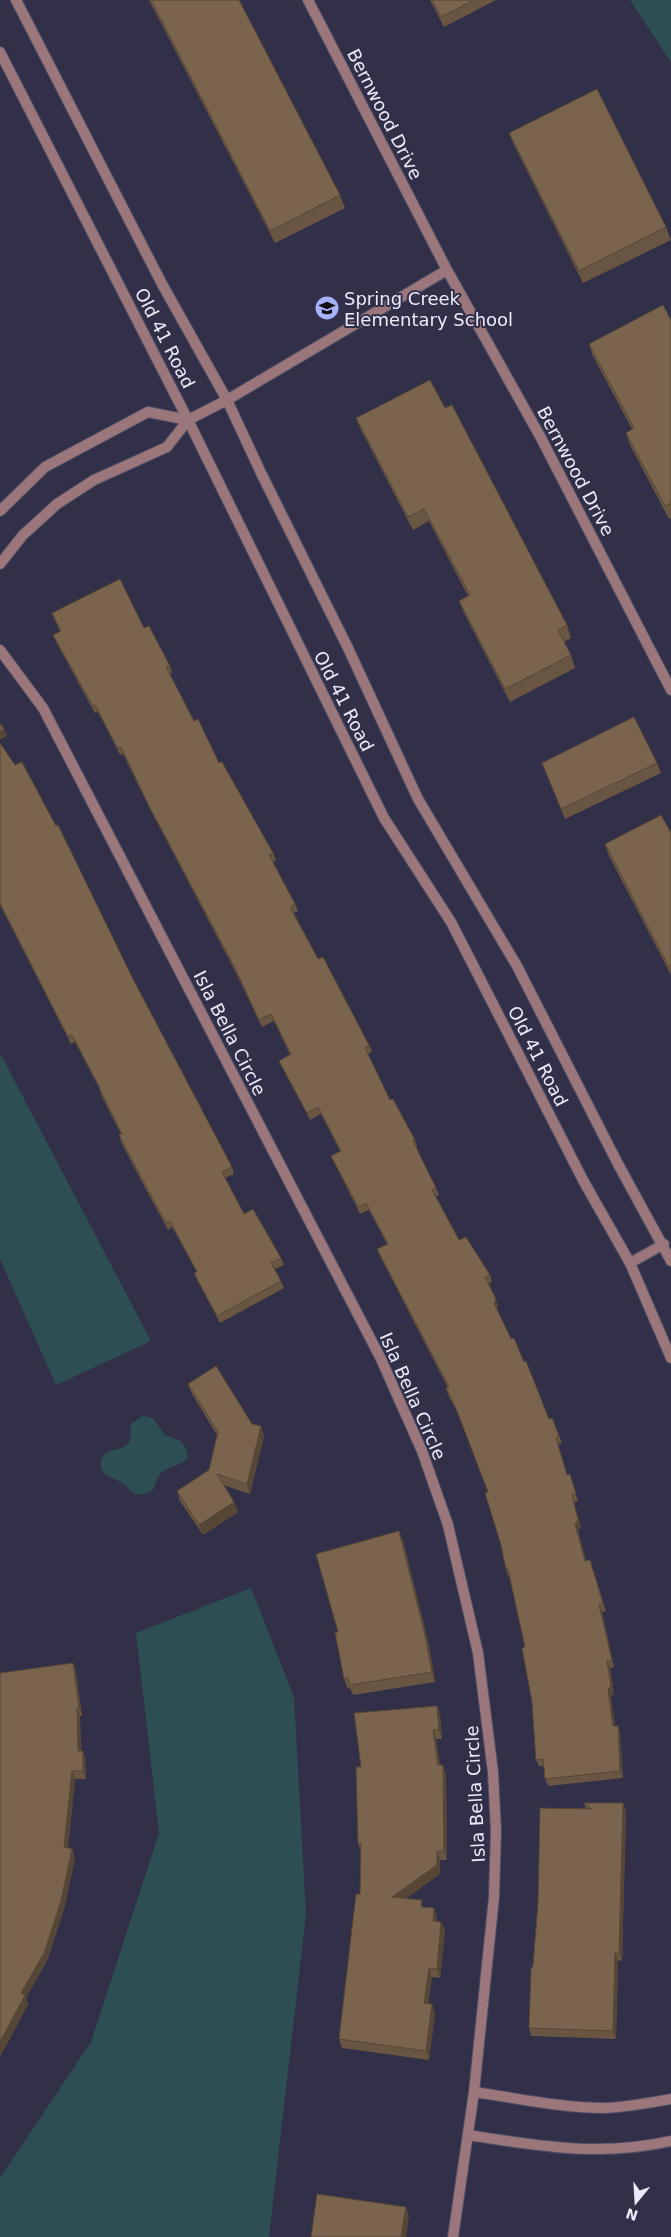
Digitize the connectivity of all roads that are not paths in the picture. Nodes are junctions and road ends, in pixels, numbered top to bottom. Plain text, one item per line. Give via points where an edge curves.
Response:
1 (16, 0) edge
2 (308, 0) edge
3 (0, 52) edge
4 (447, 270) junction
5 (227, 400) junction
6 (188, 420) junction
7 (0, 510) edge
8 (0, 564) edge
9 (0, 650) edge
10 (670, 688) edge
11 (667, 1242) edge
12 (671, 1261) edge
13 (630, 1263) junction
14 (671, 1358) edge
15 (474, 2092) junction
16 (671, 2099) edge
17 (468, 2135) junction
18 (671, 2141) edge
19 (453, 2237) edge

1 - 5 street, Old 41 Road via 162,284
2 - 4 street, Bernwood Drive
3 - 6 street, Old 41 Road
4 - 5 street
4 - 10 street, Bernwood Drive via 541,438
5 - 6 street
5 - 11 street, Old 41 Road via 418,800 517,966 618,1164
6 - 7 street via 148,412 44,467
6 - 8 street via 167,447 94,480 57,504 23,535
6 - 13 street, Old 41 Road via 384,818 451,922 584,1182
9 - 15 street, Isla Bella Circle via 43,708 381,1359 422,1451 448,1525 478,1653 493,1772 496,1831 493,1907
11 - 12 street, Old 41 Road
11 - 13 street
13 - 14 street, Old 41 Road
15 - 16 street via 605,2108
15 - 17 street, Isla Bella Circle
17 - 18 street via 559,2149 610,2150
17 - 19 street, Isla Bella Circle

